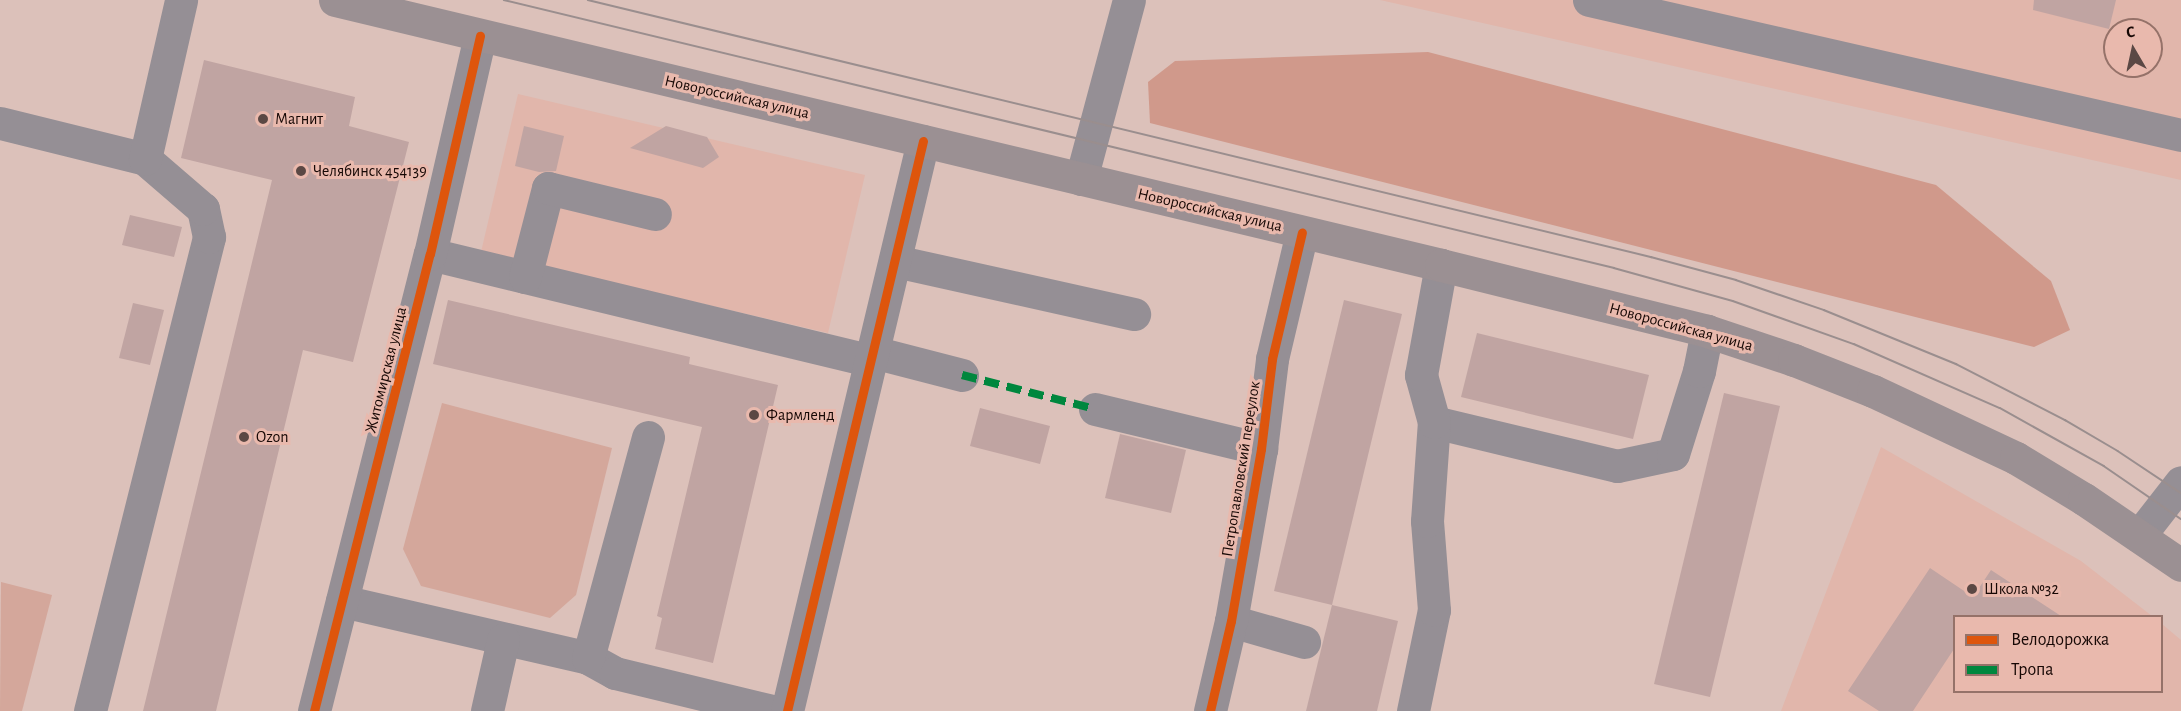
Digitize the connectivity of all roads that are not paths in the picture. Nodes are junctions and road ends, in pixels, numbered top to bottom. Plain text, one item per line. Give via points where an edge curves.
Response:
1 (181, 0) edge
2 (335, 0) edge
3 (1129, 0) edge
4 (1589, 0) edge
5 (480, 36) junction
6 (0, 123) edge
7 (2181, 135) edge
8 (923, 141) junction
9 (146, 159) junction
10 (1081, 179) junction
11 (655, 214) dead end
12 (1302, 231) junction
13 (430, 254) junction
14 (896, 261) junction
15 (1441, 265) junction
16 (525, 277) junction
17 (1134, 314) dead end
18 (1707, 332) junction
19 (872, 356) junction
20 (962, 375) dead end
21 (1095, 409) dead end
22 (1434, 422) junction
23 (648, 437) dead end
24 (1262, 448) junction
25 (2181, 482) edge
26 (2139, 536) junction
27 (2181, 565) edge
28 (342, 602) junction
29 (1232, 621) junction
30 (503, 640) junction
31 (1304, 642) dead end
32 (588, 658) junction
33 (90, 711) edge
34 (314, 711) edge
35 (487, 711) edge
36 (772, 711) edge
37 (787, 711) edge
38 (1210, 711) edge
39 (1413, 711) edge

1 - 9 street
2 - 5 main road, Новороссийская улица
3 - 10 street
4 - 7 street
5 - 8 main road, Новороссийская улица
5 - 13 street, Житомирская улица
6 - 9 street
8 - 10 main road, Новороссийская улица
8 - 14 street
9 - 33 street via 202,209 209,237
10 - 12 main road, Новороссийская улица
11 - 16 street via 548,188
12 - 15 main road, Новороссийская улица
12 - 24 street, Петропавловский переулок via 1272,359
13 - 16 street
13 - 28 street, Житомирская улица
14 - 17 street
14 - 19 street
15 - 18 main road, Новороссийская улица
15 - 22 street via 1421,375
16 - 19 street
18 - 22 street via 1673,454 1617,466
18 - 26 main road, Новороссийская улица via 1794,360 1945,423 2044,474
19 - 20 street
19 - 37 street
21 - 24 street
22 - 39 street via 1427,520 1434,610
23 - 32 street
24 - 29 street, Петропавловский переулок
25 - 26 street
26 - 27 main road, Новороссийская улица
28 - 30 street
28 - 34 street, Житомирская улица
29 - 31 street
29 - 38 street, Петропавловский переулок
30 - 32 street
30 - 35 street
32 - 36 street via 615,673

